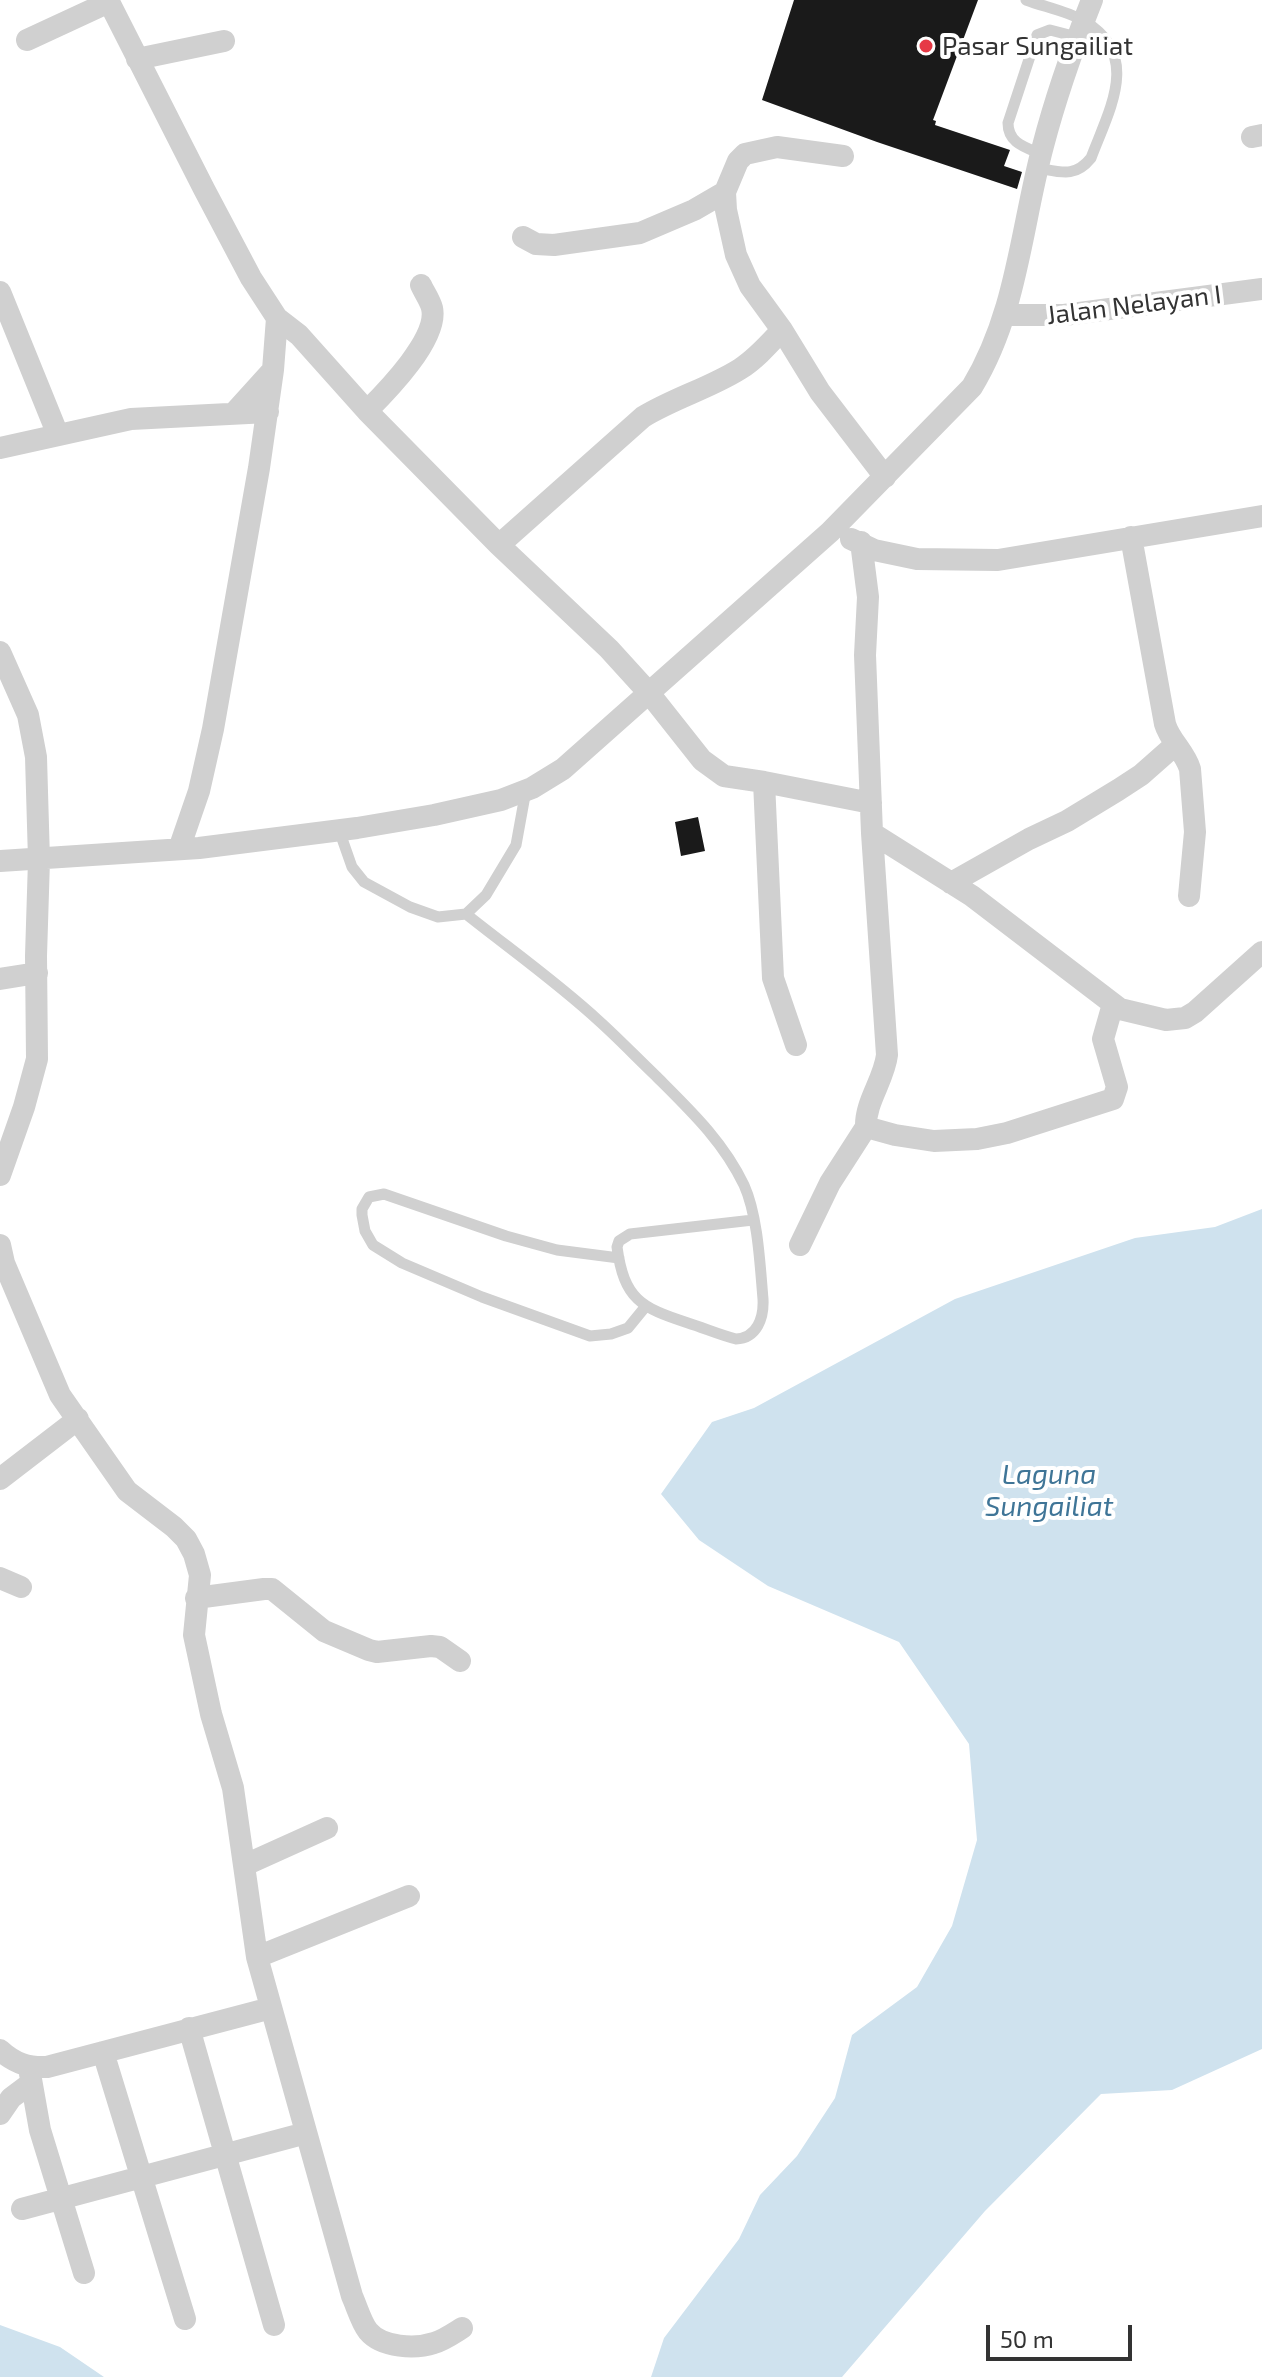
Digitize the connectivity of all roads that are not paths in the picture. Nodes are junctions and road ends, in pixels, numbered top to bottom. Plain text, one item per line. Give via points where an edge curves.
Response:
1 (1026, 0) edge
2 (108, 1) edge
3 (1084, 19) edge
4 (27, 40) dead end
5 (224, 41) dead end
6 (137, 59) junction
7 (843, 156) dead end
8 (1039, 161) junction
9 (725, 192) junction
10 (523, 237) dead end
11 (421, 285) dead end
12 (1262, 289) edge
13 (0, 292) edge
14 (1006, 315) junction
15 (287, 326) junction
16 (782, 330) junction
17 (273, 370) junction
18 (367, 411) junction
19 (235, 412) junction
20 (268, 412) junction
21 (58, 435) junction
22 (0, 448) edge
23 (885, 477) junction
24 (1262, 516) edge
25 (830, 532) junction
26 (1131, 537) junction
27 (861, 542) junction
28 (499, 545) junction
29 (0, 652) edge
30 (649, 693) junction
31 (1175, 745) junction
32 (764, 782) junction
33 (526, 790) junction
34 (871, 803) junction
35 (339, 830) junction
36 (872, 833) junction
37 (188, 849) junction
38 (39, 860) junction
39 (0, 861) edge
40 (951, 883) junction
41 (1189, 896) dead end
42 (466, 914) junction
43 (1262, 952) edge
44 (37, 973) junction
45 (0, 979) edge
46 (1116, 1007) junction
47 (796, 1045) dead end
48 (866, 1127) junction
49 (0, 1175) edge
50 (753, 1220) junction
51 (0, 1245) edge
52 (800, 1245) dead end
53 (619, 1258) junction
54 (646, 1306) junction
55 (78, 1419) junction
56 (0, 1479) edge
57 (196, 1598) junction
58 (460, 1661) dead end
59 (327, 1828) dead end
60 (245, 1865) junction
61 (409, 1896) dead end
62 (257, 1957) junction
63 (271, 2008) junction
64 (189, 2028) junction
65 (0, 2050) edge
66 (103, 2052) junction
67 (30, 2076) junction
68 (0, 2114) edge
69 (306, 2133) junction
70 (226, 2155) junction
71 (141, 2177) junction
72 (63, 2198) junction
73 (22, 2209) dead end
74 (84, 2273) dead end
75 (185, 2319) dead end
76 (274, 2325) dead end
77 (462, 2328) dead end

1 - 3 lane
2 - 4 street
2 - 6 street
3 - 8 street
3 - 8 lane via 1037,35 1008,123 1011,139
3 - 8 lane via 1108,40 1116,57 1119,78 1110,107 1083,168 1066,173
5 - 6 street
6 - 15 street via 251,278
7 - 9 street via 777,147 745,154
8 - 14 street
9 - 10 street via 640,233 554,245
9 - 16 street via 736,255 750,286
11 - 18 street via 432,306 427,333 405,370
12 - 14 street, Jalan Nelayan I via 1039,316
13 - 21 street
14 - 23 street via 972,387
15 - 17 street
15 - 18 street
16 - 23 street via 820,392
16 - 28 street via 742,368 643,417
17 - 19 street
17 - 20 street
18 - 28 street
19 - 20 street
19 - 21 street via 131,419
20 - 37 street
21 - 22 street
23 - 25 street
24 - 26 street
25 - 27 street
25 - 30 street
26 - 27 street via 975,561 917,559
26 - 31 street via 1165,724
27 - 34 street via 868,597
28 - 30 street
29 - 38 street via 28,715 36,757
30 - 32 street via 702,760 724,776
30 - 33 street via 563,769
31 - 40 street via 1141,775 1067,821
31 - 41 street via 1189,763 1195,819
32 - 34 street
32 - 47 street via 773,978
33 - 35 street via 434,815
33 - 42 lane via 516,845 486,895
34 - 36 street
35 - 37 street
35 - 42 lane via 352,867 364,882 438,917
36 - 40 street
36 - 48 street via 887,1055
37 - 38 street
38 - 39 street
38 - 44 street
40 - 46 street
42 - 50 lane via 598,1019 706,1125 745,1187
43 - 46 street via 1185,1018 1166,1020
44 - 45 street
44 - 49 street via 35,1070
46 - 48 street via 1103,1039 1117,1087 1113,1099 977,1139 934,1141
48 - 52 street via 830,1183
50 - 53 lane via 630,1234 619,1241
50 - 54 lane via 763,1304 758,1327 748,1337 729,1337
51 - 55 street via 60,1395
53 - 54 lane via 623,1281
53 - 54 lane via 531,1243 384,1194 369,1197 362,1209 373,1245 402,1263 590,1336 628,1328
55 - 56 street
55 - 57 street via 127,1491 186,1539 200,1575
57 - 58 street via 272,1589 324,1631 369,1650 440,1647
57 - 60 street via 194,1635 233,1788
59 - 60 street
60 - 62 street
61 - 62 street
62 - 63 street
63 - 64 street
63 - 69 street
64 - 66 street
64 - 70 street
65 - 67 street
66 - 67 street
66 - 71 street
67 - 68 street
67 - 72 street via 40,2130
69 - 70 street
69 - 77 street via 352,2296 367,2330 390,2343 420,2346
70 - 71 street
70 - 76 street
71 - 72 street
71 - 75 street
72 - 73 street
72 - 74 street

